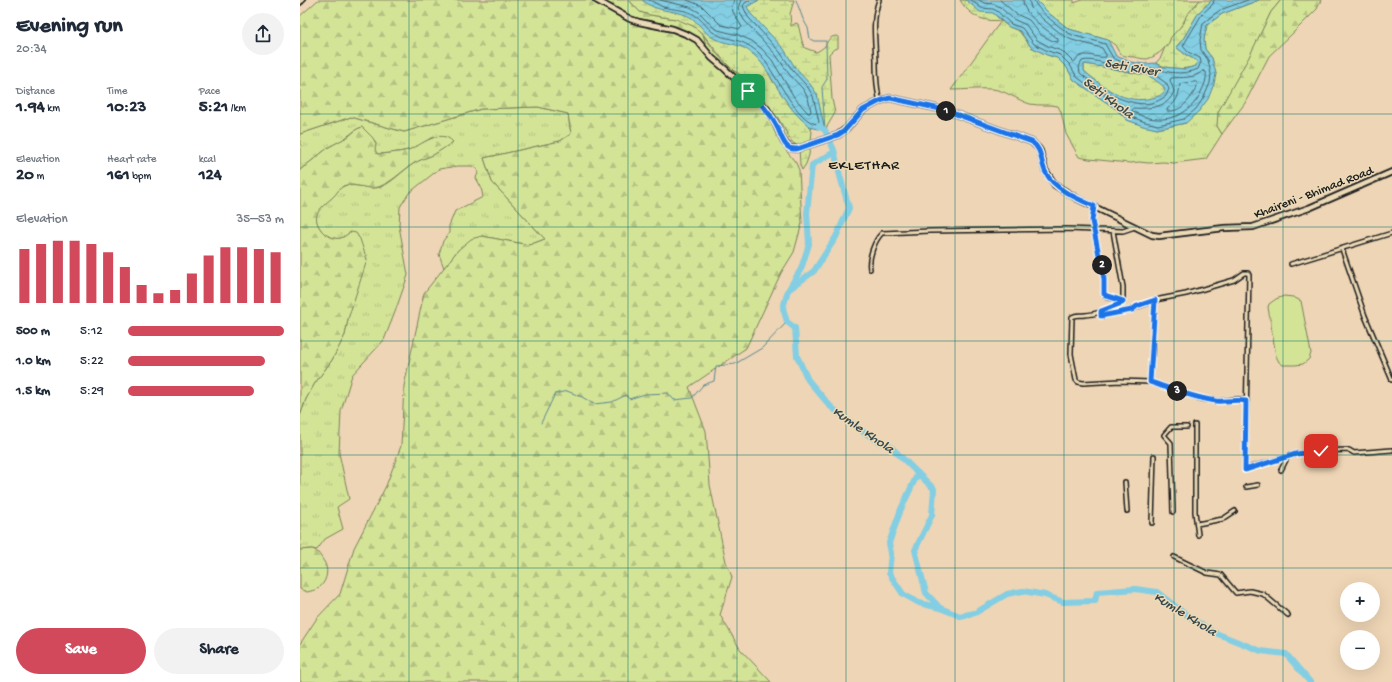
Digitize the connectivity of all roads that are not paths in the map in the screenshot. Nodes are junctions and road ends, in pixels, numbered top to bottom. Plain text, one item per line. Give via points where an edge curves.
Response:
1 (596, 0) edge
2 (879, 0) edge
3 (880, 101) junction
4 (1392, 172) edge
5 (1094, 206) junction
6 (1135, 227) junction
7 (1093, 230) junction
8 (1113, 230) junction
9 (1392, 233) edge
10 (1342, 249) junction
11 (1292, 264) dead end
12 (870, 270) dead end
13 (1155, 300) junction
14 (1123, 301) junction
15 (1101, 311) junction
16 (1392, 380) edge
17 (1150, 382) junction
18 (1246, 401) junction
19 (1194, 425) dead end
20 (1187, 427) dead end
21 (1392, 450) edge
22 (1154, 456) dead end
23 (1288, 456) junction
24 (1281, 470) dead end
25 (1125, 482) dead end
26 (1258, 485) dead end
27 (1246, 488) dead end
28 (1127, 511) dead end
29 (1235, 511) dead end
30 (1174, 512) dead end
31 (1152, 523) dead end
32 (1197, 524) junction
33 (1198, 535) dead end
34 (1174, 557) dead end
35 (1288, 615) dead end

1 - 3 main road, Khaireni - Bhimad Road via 630,19 673,29 694,38 767,109 790,148 797,149 838,135 863,110
2 - 3 street via 875,24
3 - 5 main road, Khaireni - Bhimad Road via 898,99 936,108 1032,142 1040,151 1045,170 1055,185
4 - 6 main road, Khaireni - Bhimad Road via 1309,208 1253,227 1159,236
5 - 6 main road, Khaireni - Bhimad Road
5 - 7 street
6 - 8 street via 1123,231
7 - 8 street
7 - 12 street via 882,233 870,257
7 - 14 street via 1103,273 1104,294
8 - 14 street
9 - 10 street
10 - 11 street
10 - 16 street via 1365,316
13 - 15 street via 1132,310 1101,316
13 - 17 street
13 - 18 street via 1186,294 1234,280 1244,272 1248,273
14 - 15 street
15 - 17 street via 1072,317 1072,354 1076,380 1083,383
17 - 18 street via 1201,399
18 - 23 street via 1245,470
19 - 32 street
20 - 30 street via 1171,427 1164,435 1171,443
21 - 23 street via 1354,453 1349,450 1313,451
22 - 31 street
23 - 24 street
25 - 28 street
26 - 27 street
29 - 32 street via 1223,519
32 - 33 street
34 - 35 street via 1207,573 1221,574 1236,593 1250,591 1263,594

